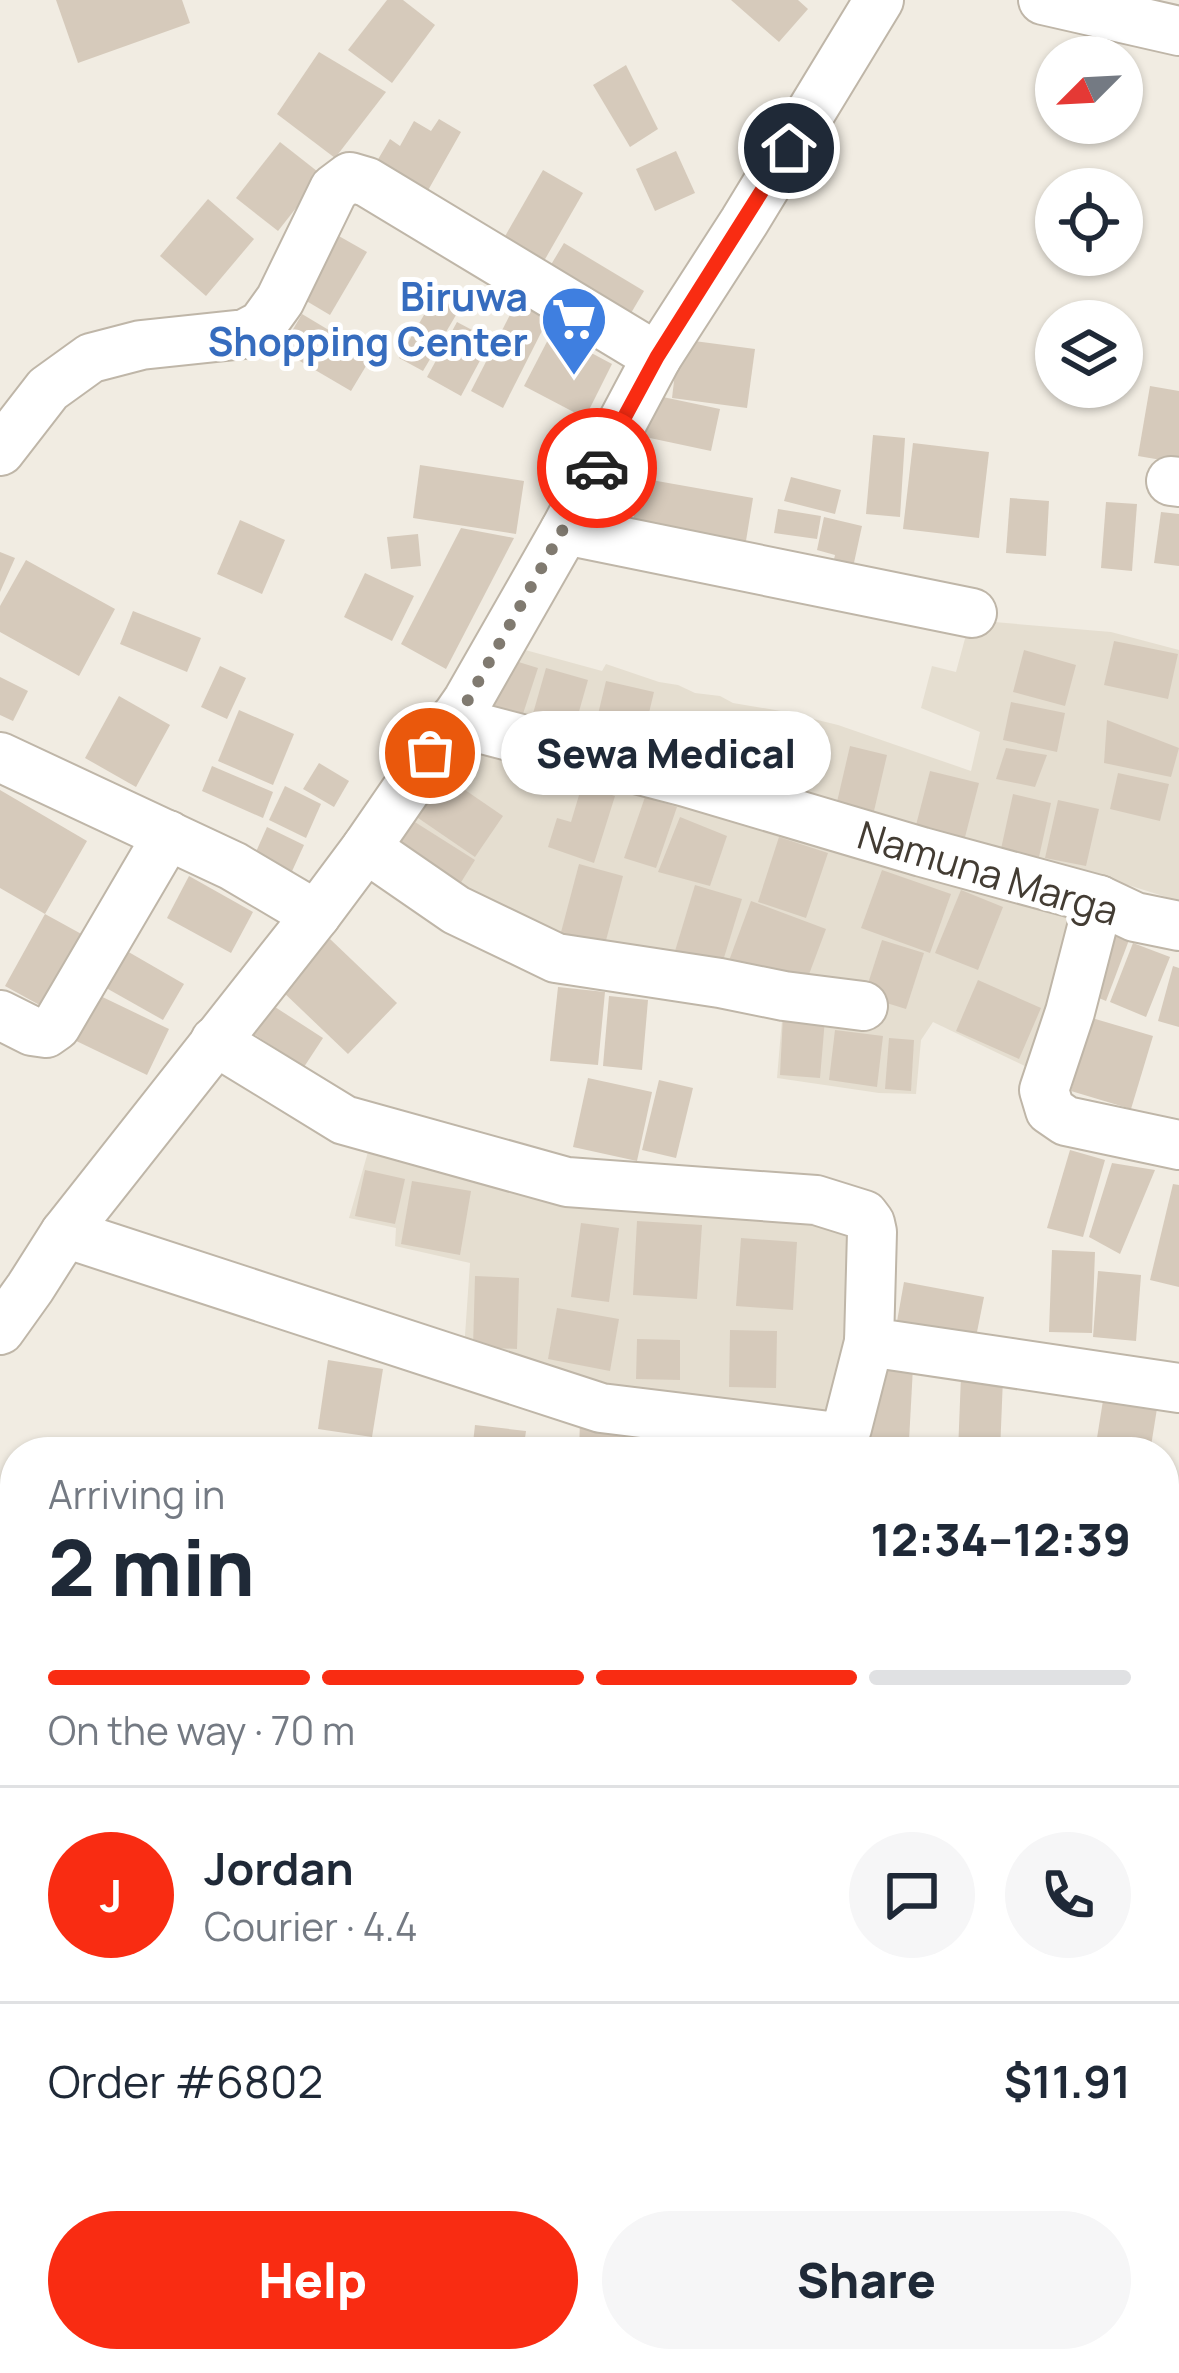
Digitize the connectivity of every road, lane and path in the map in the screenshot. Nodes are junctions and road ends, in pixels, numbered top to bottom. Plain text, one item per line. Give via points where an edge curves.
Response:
1 (879, 0) edge
2 (1043, 0) edge
3 (1133, 10) edge
4 (1179, 32) edge
5 (642, 348) junction
6 (0, 451) edge
7 (565, 530) junction
8 (971, 613) dead end
9 (452, 722) junction
10 (0, 757) edge
11 (167, 835) junction
12 (366, 848) junction
13 (1099, 900) junction
14 (316, 915) junction
15 (1179, 926) edge
16 (863, 1006) dead end
17 (0, 1015) edge
18 (214, 1041) junction
19 (1179, 1145) edge
20 (64, 1234) junction
21 (0, 1330) edge
22 (869, 1342) junction
23 (1179, 1388) edge

1 - 5 street via 744,222
2 - 3 street
3 - 4 street
5 - 6 street via 350,177 334,189 262,325 91,358 48,389
5 - 7 street
7 - 8 street
7 - 9 street
9 - 12 street
9 - 13 street, Namuna Marga
10 - 11 street
11 - 14 street
11 - 17 street via 56,1027 46,1034
12 - 14 street
12 - 16 street via 456,910 556,958
13 - 15 street, Namuna Marga
13 - 19 street via 1044,1090 1050,1110 1066,1121
14 - 18 street
18 - 20 street
18 - 22 street via 344,1120 567,1182 816,1200 864,1215 872,1232
20 - 21 street
20 - 22 street via 602,1408 726,1425 839,1434
22 - 23 street

